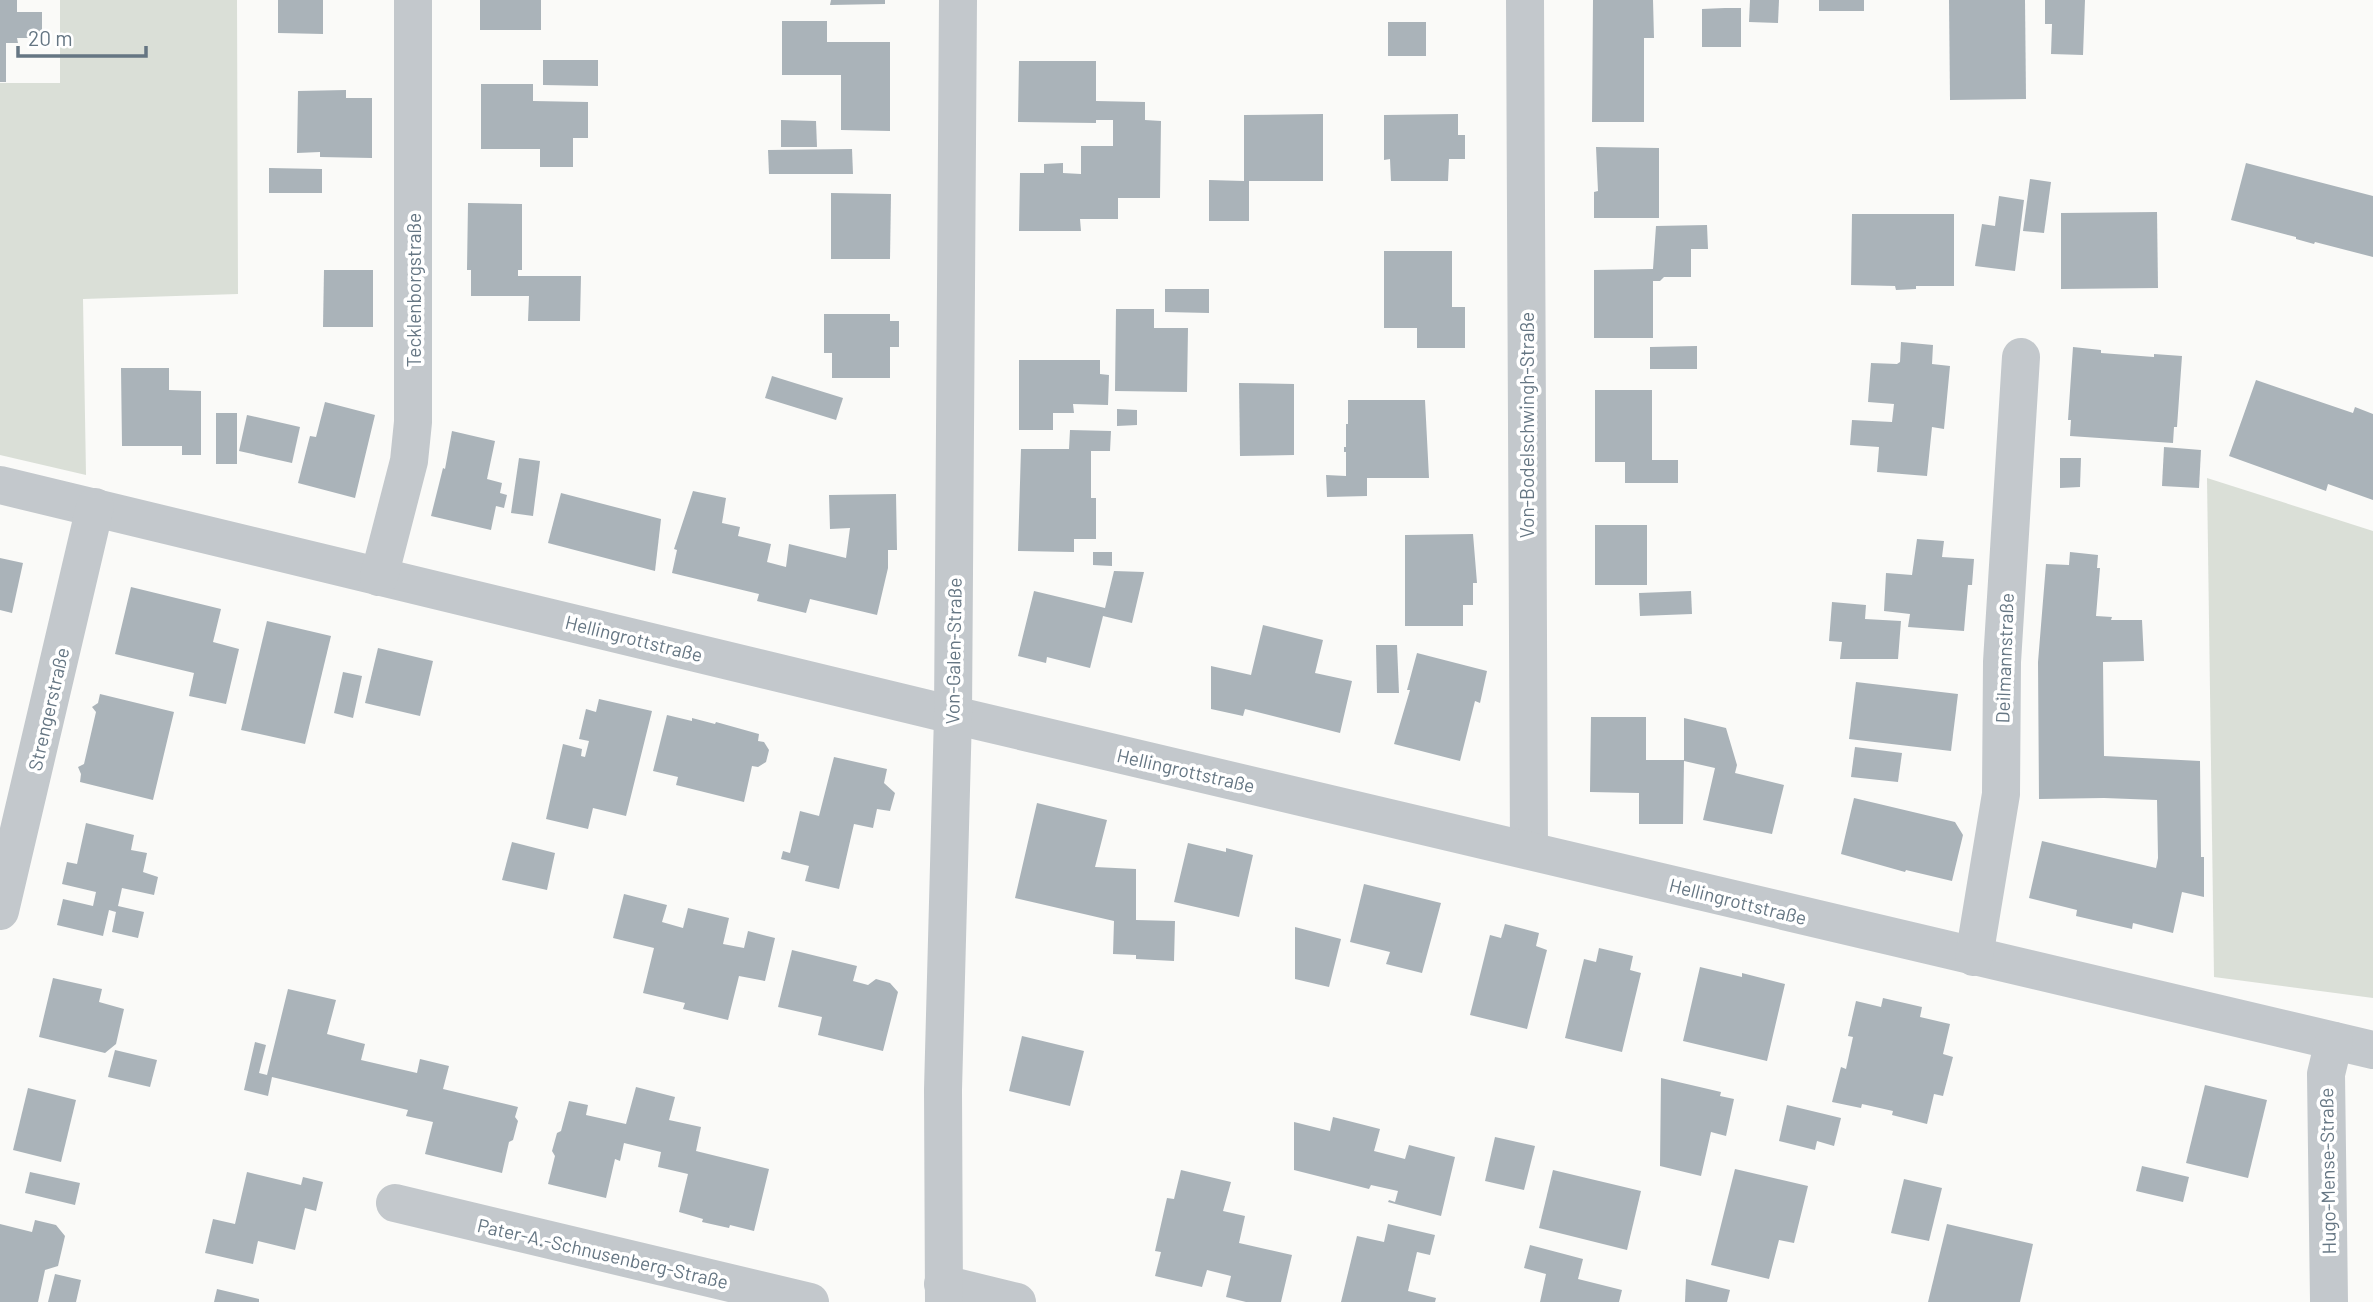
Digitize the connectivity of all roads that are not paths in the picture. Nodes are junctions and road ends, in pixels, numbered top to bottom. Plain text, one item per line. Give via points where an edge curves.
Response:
1 (413, 0) edge
2 (958, 0) edge
3 (1525, 0) edge
4 (2021, 357) dead end
5 (0, 485) edge
6 (95, 507) junction
7 (379, 577) junction
8 (953, 715) junction
9 (1528, 850) junction
10 (0, 911) edge
11 (1974, 957) junction
12 (2334, 1041) junction
13 (2373, 1050) edge
14 (395, 1203) dead end
15 (944, 1293) edge
16 (810, 1302) edge
17 (1017, 1302) edge
18 (2329, 1302) edge

1 - 7 street, Tecklenborgstraße via 413,422 409,461
2 - 8 street, Von-Galen-Straße
3 - 9 street, Von-Bodelschwingh-Straße
4 - 11 street, Deilmannstraße via 2002,662 2001,794
5 - 6 street, Hellingrottstraße
6 - 7 street, Hellingrottstraße
6 - 10 street, Strengerstraße
7 - 8 street, Hellingrottstraße
8 - 9 street, Hellingrottstraße
8 - 15 street, Von-Galen-Straße via 943,1090
9 - 11 street, Hellingrottstraße
11 - 12 street, Hellingrottstraße
12 - 13 street, Hellingrottstraße
12 - 18 street, Hugo-Mense-Straße via 2326,1074
14 - 16 street, Pater-A.-Schnusenberg-Straße
15 - 17 street

